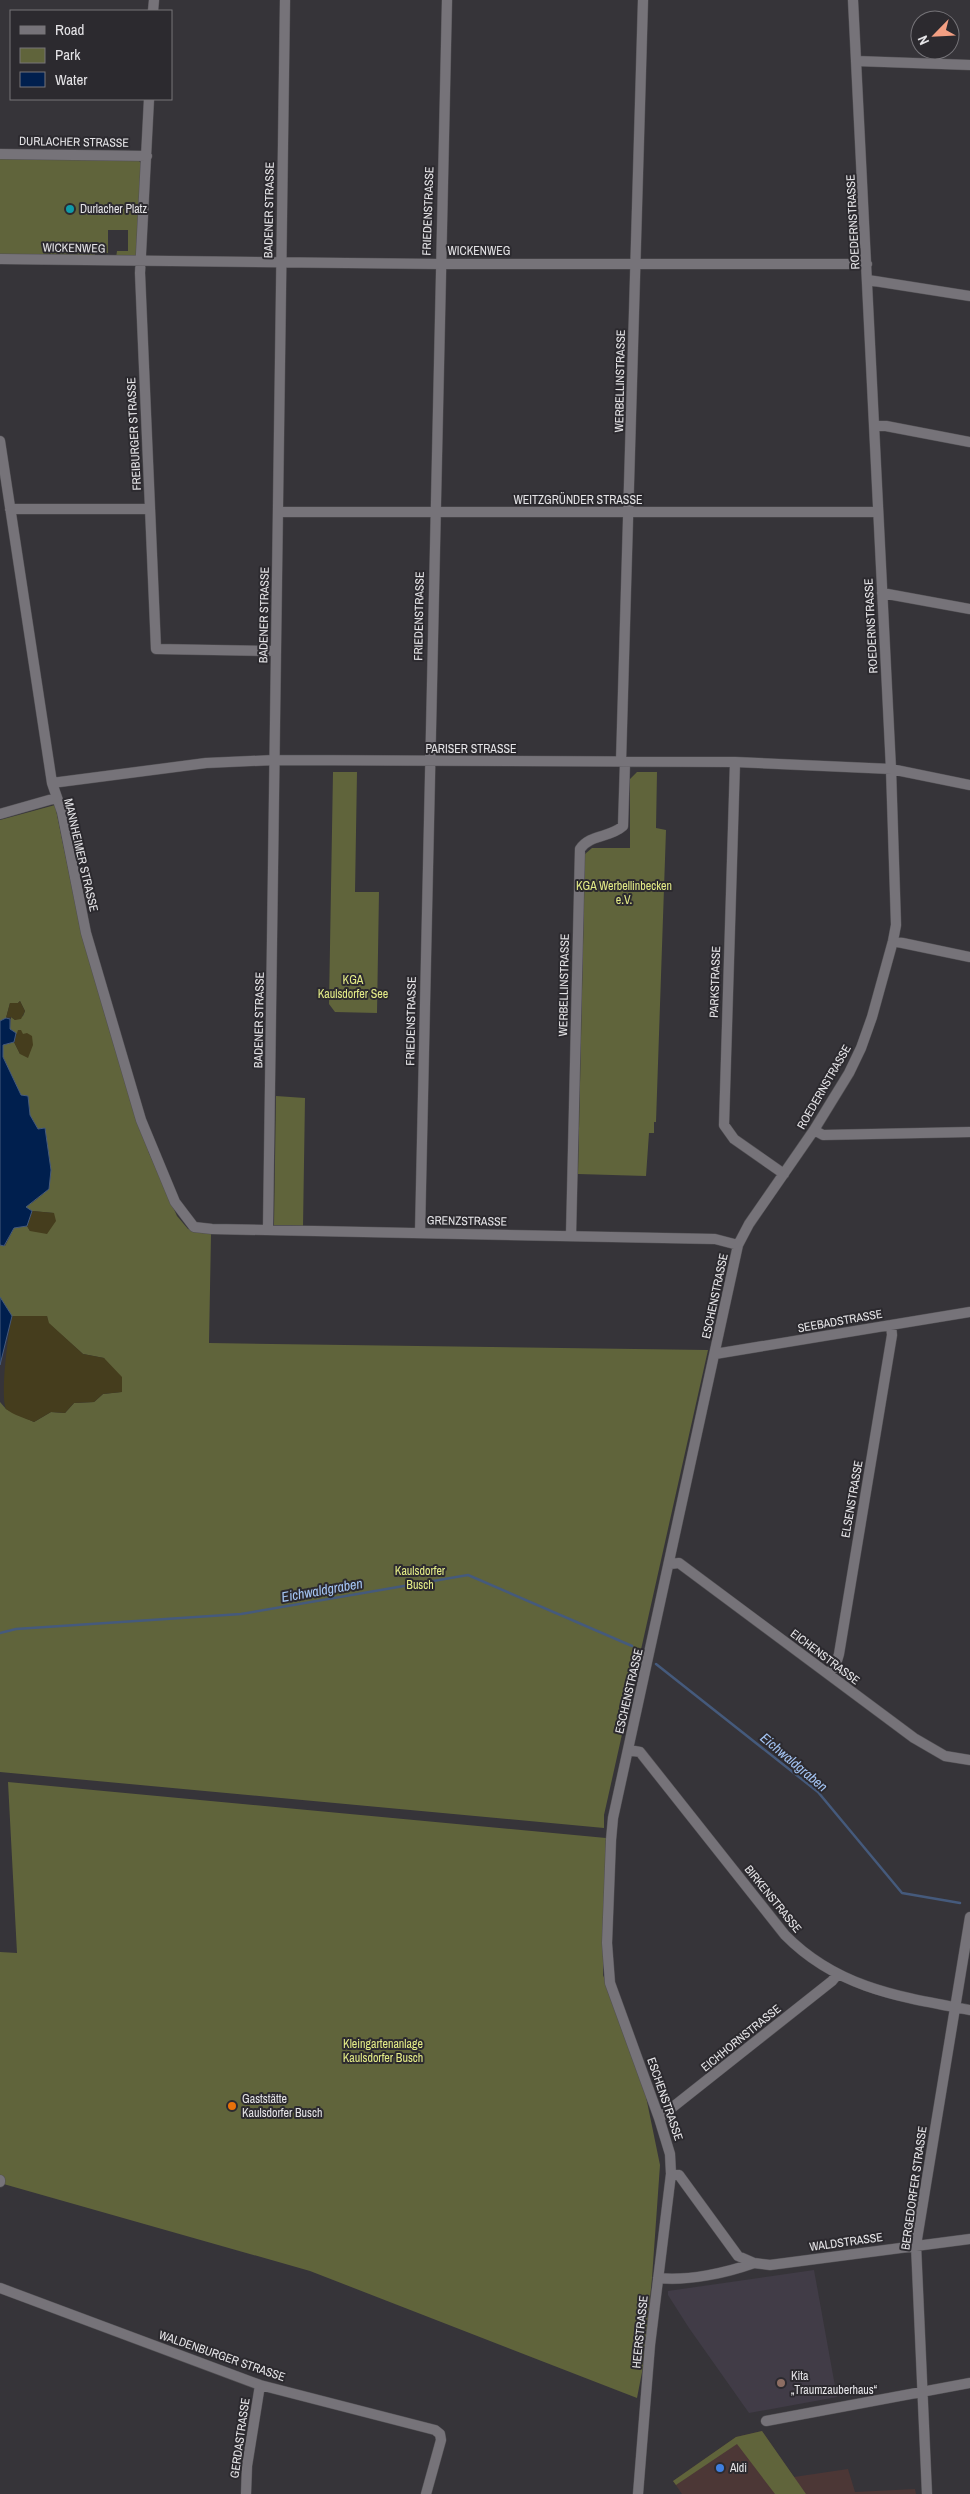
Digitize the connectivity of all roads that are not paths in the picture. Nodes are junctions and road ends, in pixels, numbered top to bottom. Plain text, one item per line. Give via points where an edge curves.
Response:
1 (284, 0) edge
2 (447, 0) edge
3 (643, 0) edge
4 (853, 0) edge
5 (856, 61) junction
6 (970, 65) edge
7 (149, 100) edge
8 (0, 154) edge
9 (147, 156) junction
10 (0, 259) edge
11 (141, 261) junction
12 (281, 263) junction
13 (635, 263) junction
14 (439, 264) junction
15 (867, 264) junction
16 (868, 280) junction
17 (970, 296) edge
18 (875, 426) junction
19 (0, 441) edge
20 (970, 442) edge
21 (10, 509) junction
22 (150, 509) junction
23 (278, 512) junction
24 (629, 512) junction
25 (878, 512) junction
26 (434, 513) junction
27 (882, 594) junction
28 (970, 609) edge
29 (276, 651) junction
30 (274, 760) junction
31 (428, 762) junction
32 (623, 762) junction
33 (735, 762) junction
34 (891, 769) junction
35 (52, 783) junction
36 (970, 785) edge
37 (56, 798) junction
38 (0, 814) edge
39 (893, 941) junction
40 (970, 957) edge
41 (814, 1130) junction
42 (970, 1132) edge
43 (784, 1174) junction
44 (754, 1216) joint
45 (194, 1227) joint
46 (268, 1230) junction
47 (420, 1233) junction
48 (570, 1236) junction
49 (738, 1245) junction
50 (970, 1312) edge
51 (891, 1326) junction
52 (714, 1354) junction
53 (670, 1564) junction
54 (829, 1674) junction
55 (629, 1750) junction
56 (970, 1760) edge
57 (970, 1917) edge
58 (837, 1975) junction
59 (955, 2007) junction
60 (970, 2010) edge
61 (659, 2118) junction
62 (671, 2174) junction
63 (970, 2239) edge
64 (916, 2245) junction
65 (754, 2263) junction
66 (658, 2278) junction
67 (0, 2288) edge
68 (970, 2383) edge
69 (260, 2385) junction
70 (921, 2392) junction
71 (766, 2421) dead end
72 (246, 2494) edge
73 (426, 2494) edge
74 (638, 2494) edge
75 (927, 2494) edge

1 - 12 street, BADENER STRASSE
2 - 14 street, FRIEDENSTRASSE
3 - 13 street, WERBELLINSTRASSE
4 - 5 street, ROEDERNSTRASSE
5 - 6 street
5 - 15 street, ROEDERNSTRASSE
7 - 9 street, FREIBURGER STRASSE
8 - 9 street, DURLACHER STRASSE
9 - 11 street, FREIBURGER STRASSE
10 - 11 street, WICKENWEG
11 - 12 street, WICKENWEG
11 - 22 street, FREIBURGER STRASSE
12 - 14 street, WICKENWEG
12 - 23 street, BADENER STRASSE
13 - 14 street, WICKENWEG
13 - 15 street, WICKENWEG
13 - 24 street, WERBELLINSTRASSE
14 - 26 street, FRIEDENSTRASSE
15 - 16 street, ROEDERNSTRASSE
16 - 17 street
16 - 18 street, ROEDERNSTRASSE
18 - 20 street
18 - 25 street, ROEDERNSTRASSE
19 - 21 street, MANNHEIMER STRASSE
21 - 22 street
21 - 35 street, MANNHEIMER STRASSE
22 - 29 street, FREIBURGER STRASSE via 156,649
23 - 26 street, WEITZGRÜNDER STRASSE
23 - 29 street, BADENER STRASSE
24 - 25 street, WEITZGRÜNDER STRASSE
24 - 26 street, WEITZGRÜNDER STRASSE
24 - 32 street, WERBELLINSTRASSE
25 - 27 street, ROEDERNSTRASSE
26 - 31 street, FRIEDENSTRASSE
27 - 28 street
27 - 34 street, ROEDERNSTRASSE
29 - 30 street, BADENER STRASSE
30 - 31 street, PARISER STRASSE
30 - 35 street, PARISER STRASSE via 206,763
30 - 46 street, BADENER STRASSE
31 - 32 street, PARISER STRASSE
31 - 47 street, FRIEDENSTRASSE
32 - 33 street, PARISER STRASSE
32 - 48 street, WERBELLINSTRASSE via 623,826 616,833 590,840 580,849
33 - 34 street, PARISER STRASSE
33 - 43 street, PARKSTRASSE via 724,1126 734,1139
34 - 36 street, PARISER STRASSE
34 - 39 street, ROEDERNSTRASSE via 896,925
35 - 37 street, MANNHEIMER STRASSE
37 - 38 street
37 - 45 street, MANNHEIMER STRASSE via 62,812 86,932 139,1111 175,1202
39 - 40 street
39 - 41 street, ROEDERNSTRASSE via 862,1048
41 - 42 street via 823,1135
41 - 43 street, ROEDERNSTRASSE
43 - 44 street, ROEDERNSTRASSE
44 - 49 street, ESCHENSTRASSE
45 - 46 street, GRENZSTRASSE
46 - 47 street, GRENZSTRASSE
47 - 48 street, GRENZSTRASSE
48 - 49 street, GRENZSTRASSE via 716,1239
49 - 52 street, ESCHENSTRASSE
50 - 51 street, SEEBADSTRASSE
51 - 52 street, SEEBADSTRASSE
51 - 54 street, ELSENSTRASSE via 840,1646 836,1664
52 - 53 street, ESCHENSTRASSE
53 - 54 street, EICHENSTRASSE via 679,1564
53 - 55 street, ESCHENSTRASSE
54 - 56 street, EICHENSTRASSE via 924,1745 945,1756
55 - 58 street, BIRKENSTRASSE via 640,1752 785,1935 809,1957
55 - 61 street, ESCHENSTRASSE via 611,1840 608,1965 610,1983
57 - 59 street, BERGEDORFER STRASSE
58 - 59 street, BIRKENSTRASSE via 888,1994
58 - 61 street, EICHHORNSTRASSE
59 - 60 street, BIRKENSTRASSE
59 - 64 street, BERGEDORFER STRASSE
61 - 62 street, ESCHENSTRASSE via 670,2154
62 - 65 street via 679,2175 738,2256
62 - 66 street, HEERSTRASSE
63 - 64 street, WALDSTRASSE
64 - 65 street, WALDSTRASSE via 770,2265
64 - 70 street, BERGEDORFER STRASSE
65 - 66 street, WALDSTRASSE via 736,2270
66 - 74 street, HEERSTRASSE
67 - 69 street, WALDENBURGER STRASSE
68 - 70 street
69 - 72 street, GERDASTRASSE via 247,2466
69 - 73 street, WALDENBURGER STRASSE via 440,2434
70 - 71 street
70 - 75 street, BERGEDORFER STRASSE

